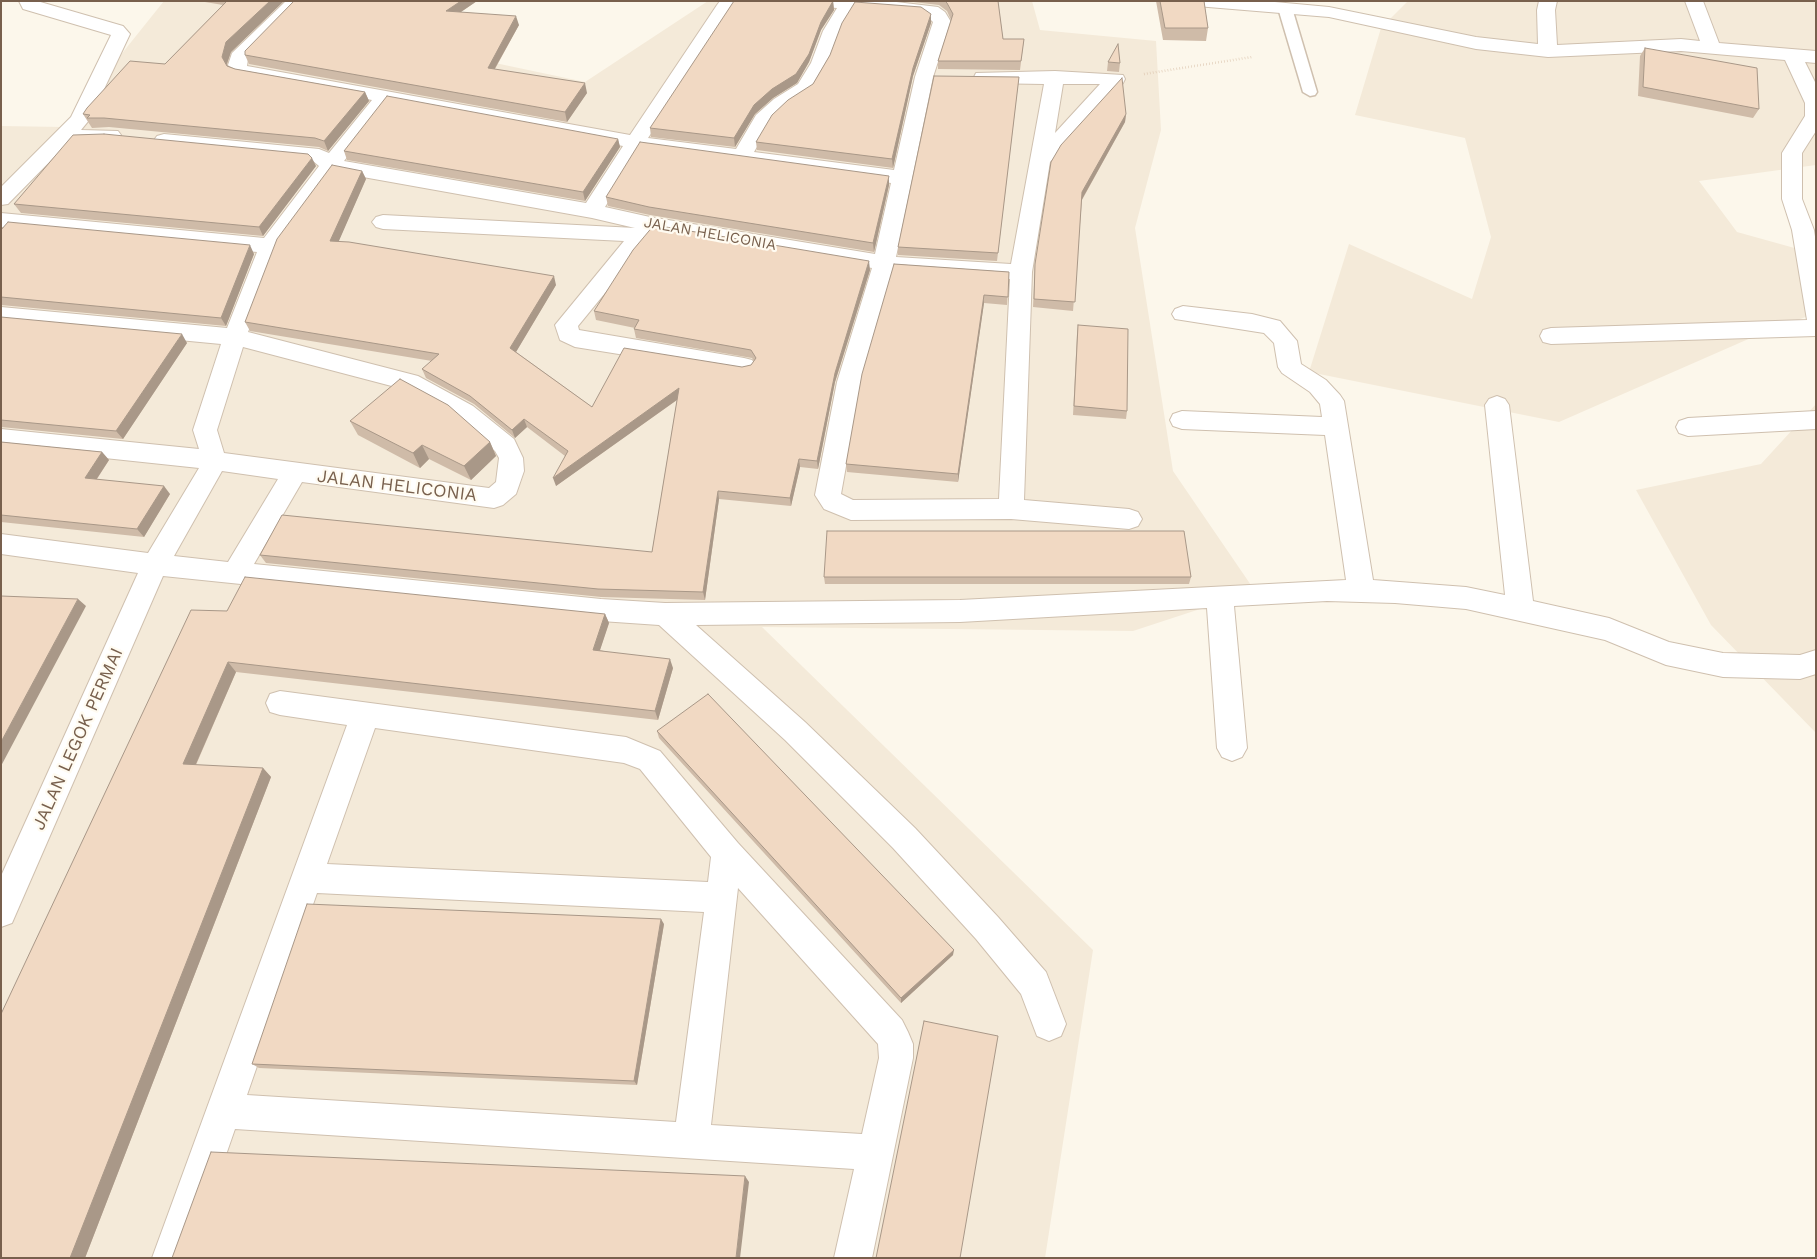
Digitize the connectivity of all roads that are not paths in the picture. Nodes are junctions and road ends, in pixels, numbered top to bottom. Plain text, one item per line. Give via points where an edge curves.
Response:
1 (28, 1) edge
2 (296, 1) edge
3 (730, 1) edge
4 (811, 1) edge
5 (1196, 1) edge
6 (1548, 1) edge
7 (1694, 1) edge
8 (848, 4) junction
9 (1285, 8) junction
10 (1711, 47) junction
11 (1548, 51) junction
12 (1792, 54) junction
13 (1816, 57) edge
14 (942, 77) junction
15 (1055, 78) junction
16 (1310, 92) dead end
17 (386, 95) junction
18 (64, 136) junction
19 (635, 142) junction
20 (742, 156) junction
21 (1041, 160) junction
22 (330, 165) junction
23 (903, 178) junction
24 (1, 199) edge
25 (592, 211) junction
26 (1806, 212) edge
27 (1, 220) edge
28 (382, 222) dead end
29 (645, 230) junction
30 (270, 246) junction
31 (884, 263) junction
32 (1021, 272) junction
33 (1183, 314) dead end
34 (1, 315) edge
35 (1816, 317) edge
36 (1816, 328) edge
37 (1551, 336) dead end
38 (235, 337) junction
39 (744, 366) edge
40 (1497, 406) dead end
41 (1182, 420) dead end
42 (1816, 420) edge
43 (1336, 427) junction
44 (1688, 427) dead end
45 (1, 438) edge
46 (215, 462) junction
47 (295, 472) junction
48 (1011, 509) junction
49 (1129, 518) dead end
50 (1, 544) edge
51 (154, 565) junction
52 (235, 573) junction
53 (1361, 591) junction
54 (1220, 596) junction
55 (1520, 610) junction
56 (666, 614) junction
57 (1816, 662) edge
58 (280, 703) dead end
59 (365, 715) junction
60 (1232, 748) dead end
61 (727, 853) junction
62 (307, 878) junction
63 (721, 898) junction
64 (1, 912) edge
65 (1049, 1024) dead end
66 (223, 1112) junction
67 (691, 1142) junction
68 (876, 1153) junction
69 (171, 1258) edge
70 (853, 1258) edge

1 - 18 street via 29,6 117,30 121,34 80,120
2 - 17 street via 239,57 237,64 240,70
3 - 19 street
4 - 8 street
5 - 9 street
6 - 11 street
7 - 10 street
8 - 14 street via 921,9 939,16 942,22
8 - 20 street via 805,88 763,119
9 - 11 street via 1362,18 1476,43
9 - 16 lane
10 - 11 street via 1680,44
10 - 12 street
12 - 13 street
12 - 26 street via 1815,103 1815,116 1792,153 1792,199
14 - 15 street
14 - 23 street
15 - 21 street
15 - 21 street via 1116,79
17 - 19 street
17 - 22 street
18 - 22 street, JALAN HELICONIA via 137,138 318,155
18 - 24 street
19 - 20 street
19 - 25 street
20 - 23 street
21 - 32 street
22 - 25 street, JALAN HELICONIA
22 - 30 street
23 - 31 street
25 - 29 street, JALAN HELICONIA
26 - 35 street via 1803,230
27 - 30 street
28 - 29 street
29 - 31 street, JALAN HELICONIA
29 - 39 street via 566,326 568,334 575,339
30 - 38 street
31 - 32 street, JALAN HELICONIA
31 - 48 street via 849,382 828,494 833,502 851,510
32 - 48 street
33 - 43 street via 1272,327 1285,341 1290,366 1318,386 1332,401
34 - 38 street, JALAN HELICONIA
36 - 37 street
38 - 46 street via 205,430
38 - 47 street, JALAN HELICONIA via 410,382 464,412 505,445 511,458 506,487 494,498
40 - 55 street
41 - 43 street
42 - 44 street
43 - 53 street
45 - 46 street, JALAN HELICONIA via 150,452
46 - 47 street, JALAN HELICONIA
46 - 51 street, JALAN LEGOK PERMAI
47 - 52 street
48 - 49 street
50 - 51 street
51 - 52 street
51 - 64 street, JALAN LEGOK PERMAI
52 - 56 street
53 - 54 street
53 - 55 street via 1466,598
54 - 56 street via 960,610
54 - 60 street
55 - 57 street via 1609,629 1666,653 1723,665 1800,667
56 - 65 street via 795,731 904,838 1034,984
58 - 59 street
59 - 61 street via 636,753 650,760
59 - 62 street
61 - 63 street
61 - 68 street via 890,1032 896,1044 896,1058
62 - 63 street
62 - 66 street
63 - 67 street
66 - 67 street
66 - 69 street
67 - 68 street
68 - 70 street

